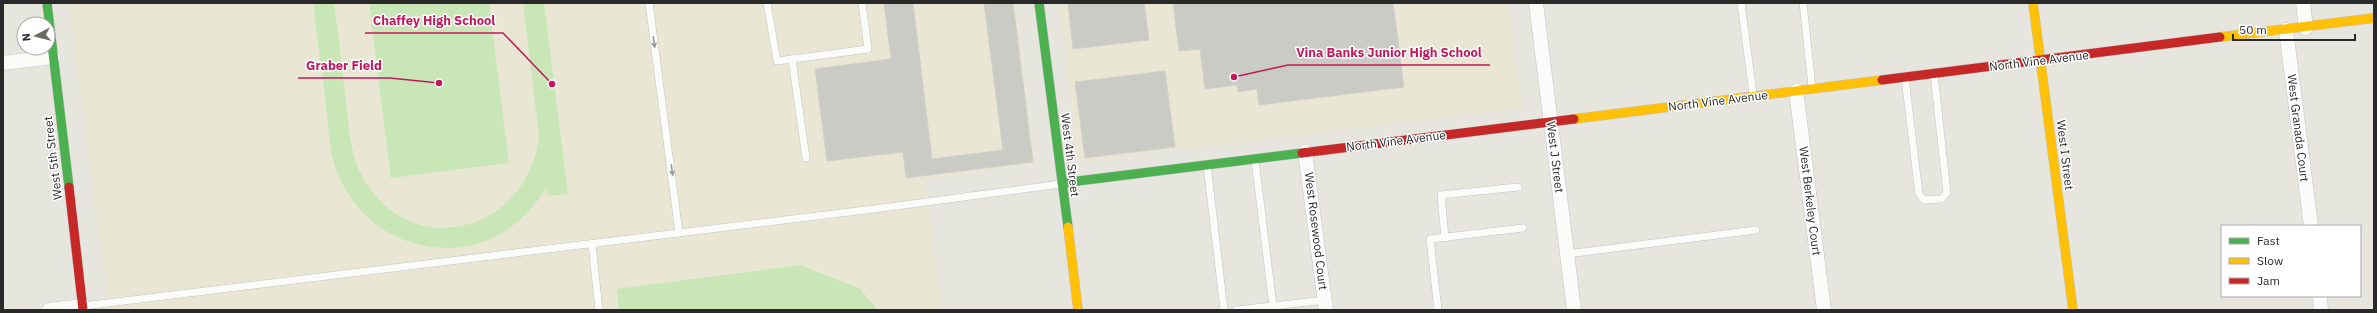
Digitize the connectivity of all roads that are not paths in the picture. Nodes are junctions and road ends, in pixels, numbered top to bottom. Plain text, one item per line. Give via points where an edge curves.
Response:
1 (47, 3) edge
2 (648, 3) edge
3 (767, 3) edge
4 (862, 3) edge
5 (1039, 3) edge
6 (1536, 3) edge
7 (1741, 3) edge
8 (1802, 3) edge
9 (2033, 3) edge
10 (2302, 3) edge
11 (2374, 18) edge
12 (2306, 28) junction
13 (2286, 30) junction
14 (54, 57) junction
15 (792, 59) junction
16 (2041, 60) junction
17 (3, 63) edge
18 (1934, 74) junction
19 (1905, 77) junction
20 (1812, 89) junction
21 (1796, 91) junction
22 (1753, 96) junction
23 (1550, 123) junction
24 (1305, 152) junction
25 (806, 158) dead end
26 (1255, 158) junction
27 (1207, 164) junction
28 (1062, 184) junction
29 (1518, 187) dead end
30 (2311, 225) edge
31 (1523, 228) dead end
32 (1756, 230) dead end
33 (679, 233) junction
34 (1446, 238) junction
35 (592, 244) junction
36 (1567, 254) junction
37 (2320, 297) edge
38 (1325, 305) edge
39 (1273, 306) junction
40 (83, 308) edge
41 (50, 310) edge
42 (600, 310) edge
43 (1078, 310) edge
44 (1224, 310) edge
45 (1236, 310) edge
46 (1438, 310) edge
47 (1574, 310) edge
48 (1824, 310) edge
49 (2073, 310) edge
50 (2321, 310) edge

1 - 14 street, West 5th Street
2 -> 33 lane
3 - 15 lane via 777,61
4 - 15 lane via 868,49
5 - 28 street, West 4th Street
6 - 23 street, West J Street
7 - 22 lane
8 - 20 lane
9 - 16 street, West I Street
10 - 12 street
11 - 12 street, North Vine Avenue
12 - 13 street, North Vine Avenue
13 - 16 street, North Vine Avenue
13 - 30 street, West Granada Court
14 - 17 street
14 - 40 street, West 5th Street
15 - 25 lane
16 - 18 street, North Vine Avenue
16 - 49 street, West I Street
18 - 19 street, North Vine Avenue
18 - 19 lane via 1947,193 1941,199 1924,200 1919,194
19 - 20 street, North Vine Avenue
20 - 21 street, North Vine Avenue
21 - 22 street, North Vine Avenue
21 - 48 street, West Berkeley Court
22 - 23 street, North Vine Avenue
23 - 24 street, North Vine Avenue
23 - 36 street, West J Street
24 - 26 street, North Vine Avenue
24 - 38 street, West Rosewood Court
26 - 27 street, North Vine Avenue
26 - 39 lane
27 - 28 street, North Vine Avenue
27 - 44 lane
28 - 33 lane
28 - 43 street, West 4th Street
29 - 34 lane via 1441,195
31 - 34 lane
32 - 36 lane
33 - 35 lane
34 - 46 lane via 1430,240
35 - 40 lane
35 - 42 lane
36 - 47 street, West J Street
37 - 50 street
38 - 39 lane
39 - 45 lane
40 - 41 street

